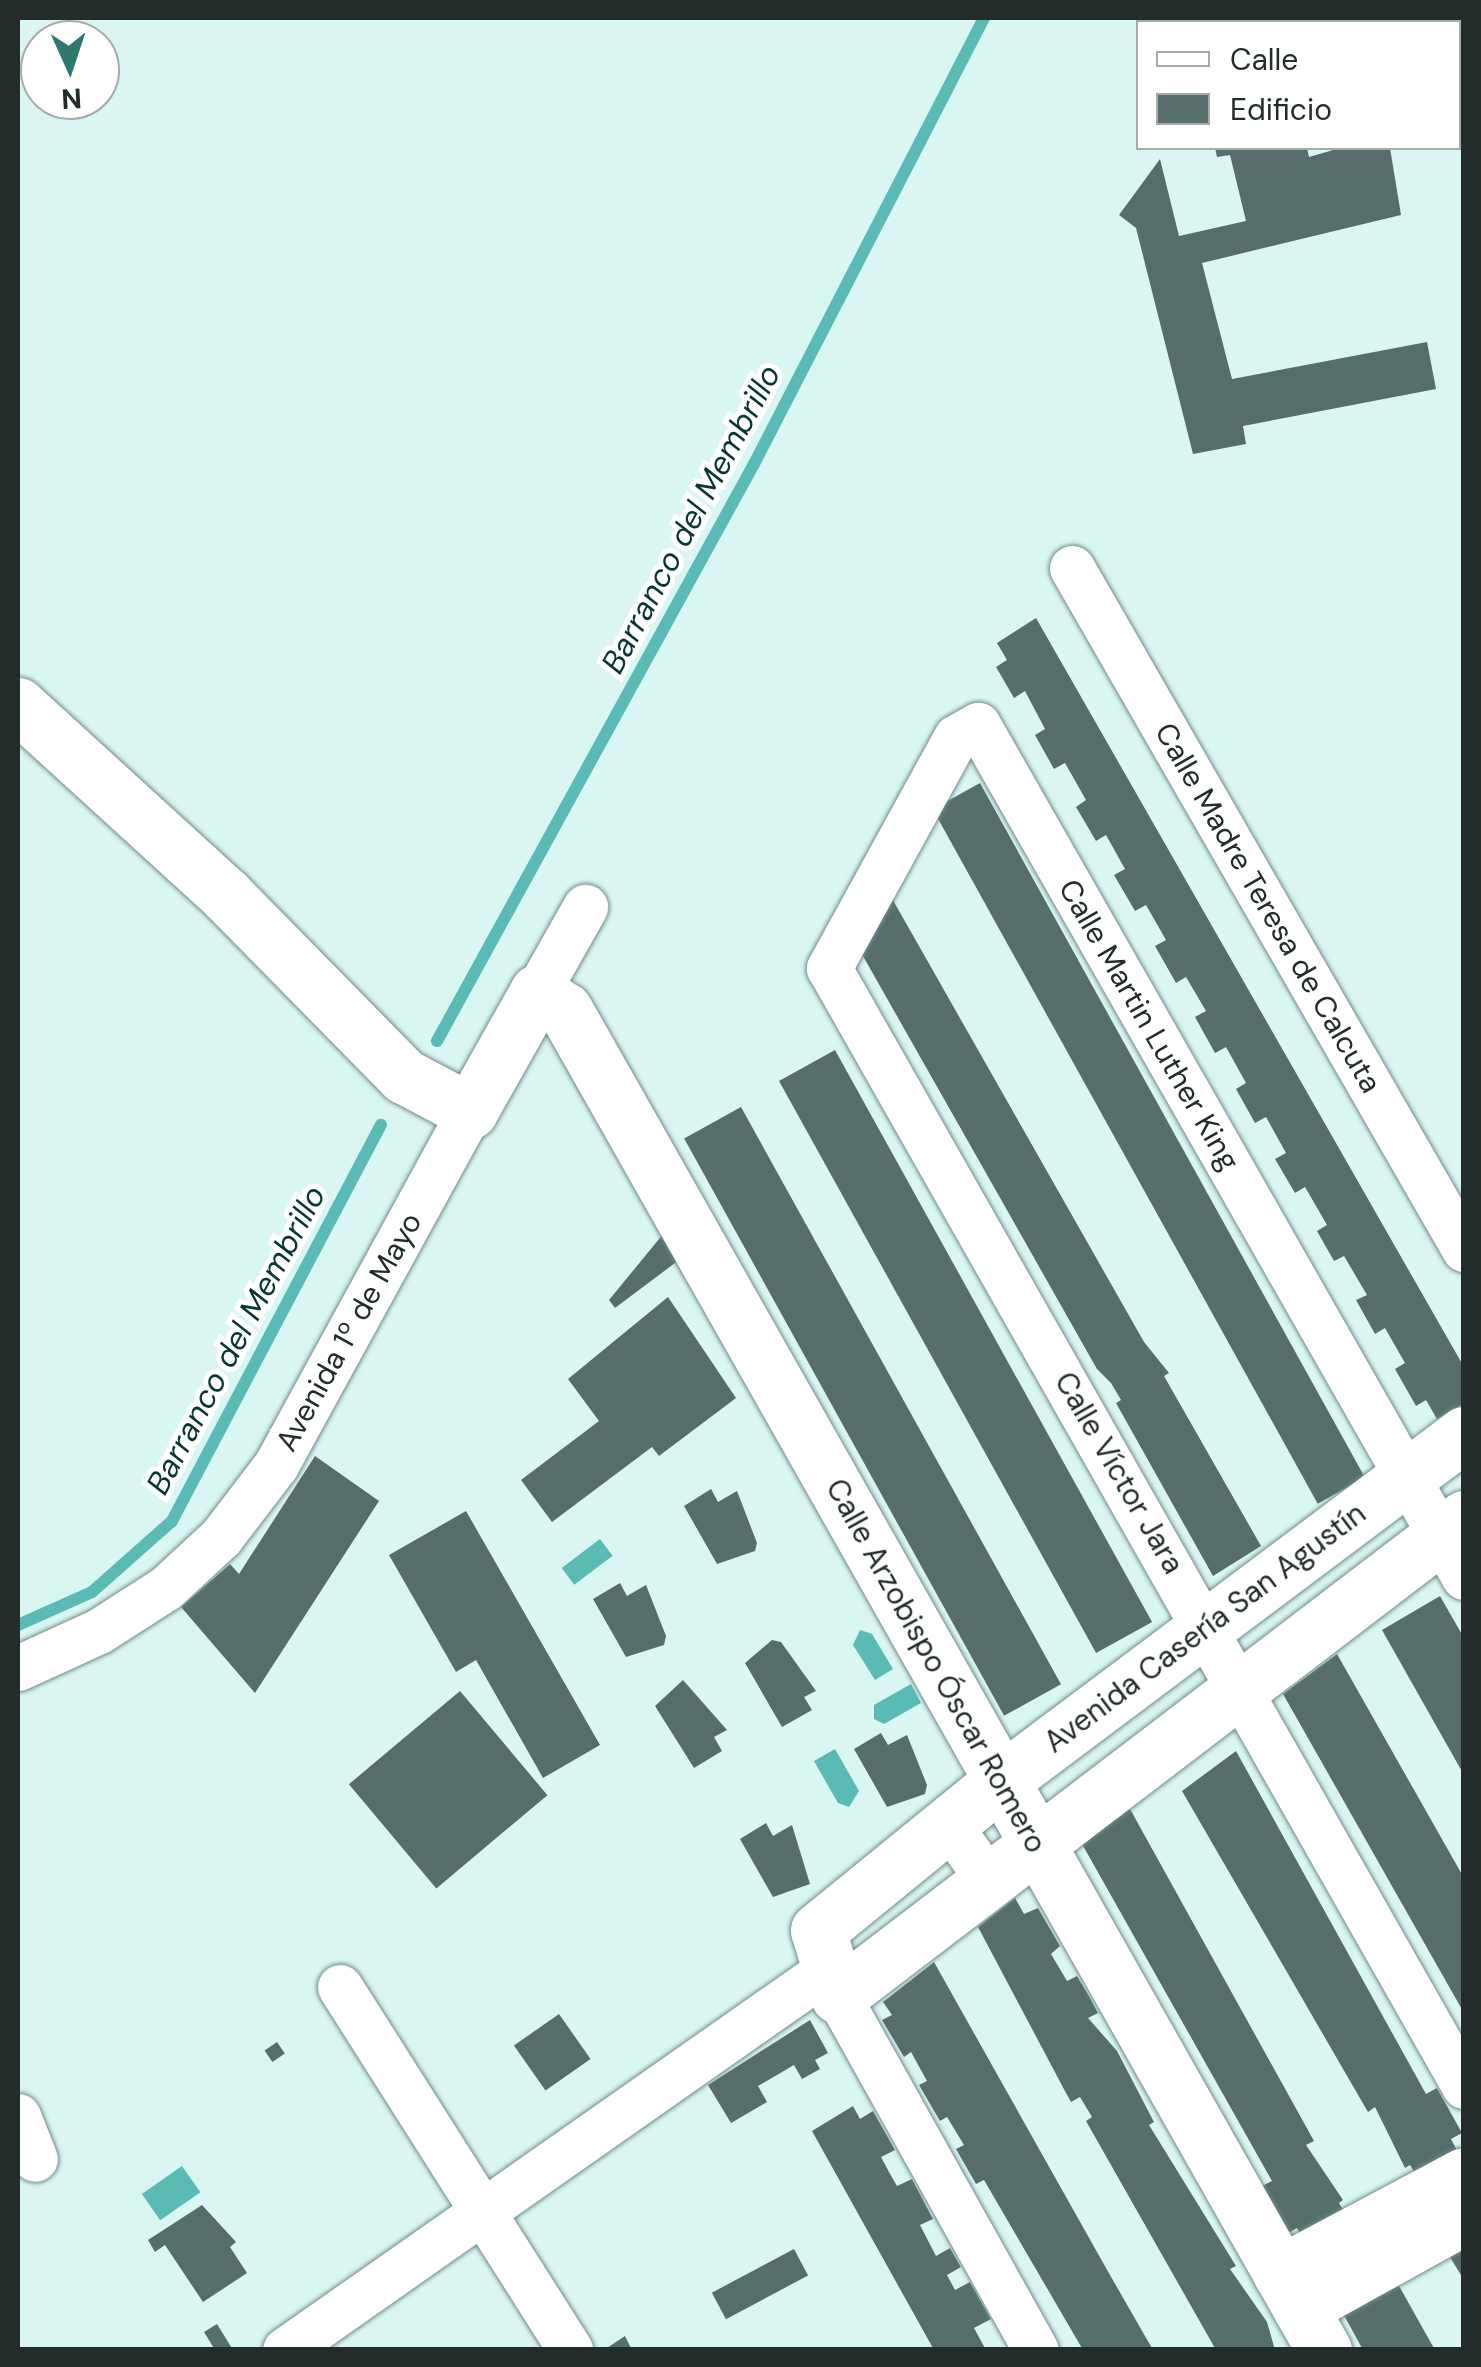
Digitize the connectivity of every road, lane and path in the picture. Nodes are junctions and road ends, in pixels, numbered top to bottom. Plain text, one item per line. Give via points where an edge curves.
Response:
1 (1072, 568) dead end
2 (18, 705) edge
3 (585, 907) dead end
4 (829, 968) joint
5 (538, 992) junction
6 (470, 1111) junction
7 (1464, 1248) edge
8 (1464, 1434) edge
9 (1406, 1476) junction
10 (1456, 1543) edge
11 (1207, 1626) junction
12 (18, 1668) edge
13 (1240, 1688) junction
14 (1002, 1782) junction
15 (950, 1826) junction
16 (1036, 1843) junction
17 (988, 1881) junction
18 (834, 1982) junction
19 (340, 1987) dead end
20 (1464, 2086) edge
21 (18, 2116) edge
22 (35, 2158) dead end
23 (1464, 2175) edge
24 (488, 2212) junction
25 (1464, 2217) edge
26 (1301, 2310) edge
27 (284, 2350) edge
28 (570, 2350) edge
29 (1036, 2350) edge

1 - 7 street, Calle Madre Teresa de Calcuta
2 - 6 street via 226,895 404,1076
3 - 5 street, Avenida 1º de Mayo
4 - 9 street, Calle Martin Luther King via 956,736 978,725
4 - 11 street, Calle Víctor Jara
5 - 6 street, Avenida 1º de Mayo
5 - 14 street, Calle Arzobispo Óscar Romero via 564,1010
6 - 12 street, Avenida 1º de Mayo via 276,1466 222,1537 166,1588 100,1630
8 - 9 street, Avenida Casería San Agustín
9 - 10 street, Calle Martin Luther King
9 - 11 street, Avenida Casería San Agustín
10 - 13 street
11 - 13 street, Calle Víctor Jara
11 - 14 street, Avenida Casería San Agustín
13 - 16 street
13 - 20 street, Calle Víctor Jara
14 - 15 street, Avenida Casería San Agustín
14 - 16 street, Calle Arzobispo Óscar Romero
15 - 17 street
15 - 18 street, Avenida Casería San Agustín via 818,1930
16 - 17 street
16 - 26 street, Calle Arzobispo Óscar Romero
17 - 18 street
18 - 24 street
18 - 29 street
19 - 24 street
21 - 22 street
23 - 26 street
24 - 27 street
24 - 28 street
25 - 26 street

